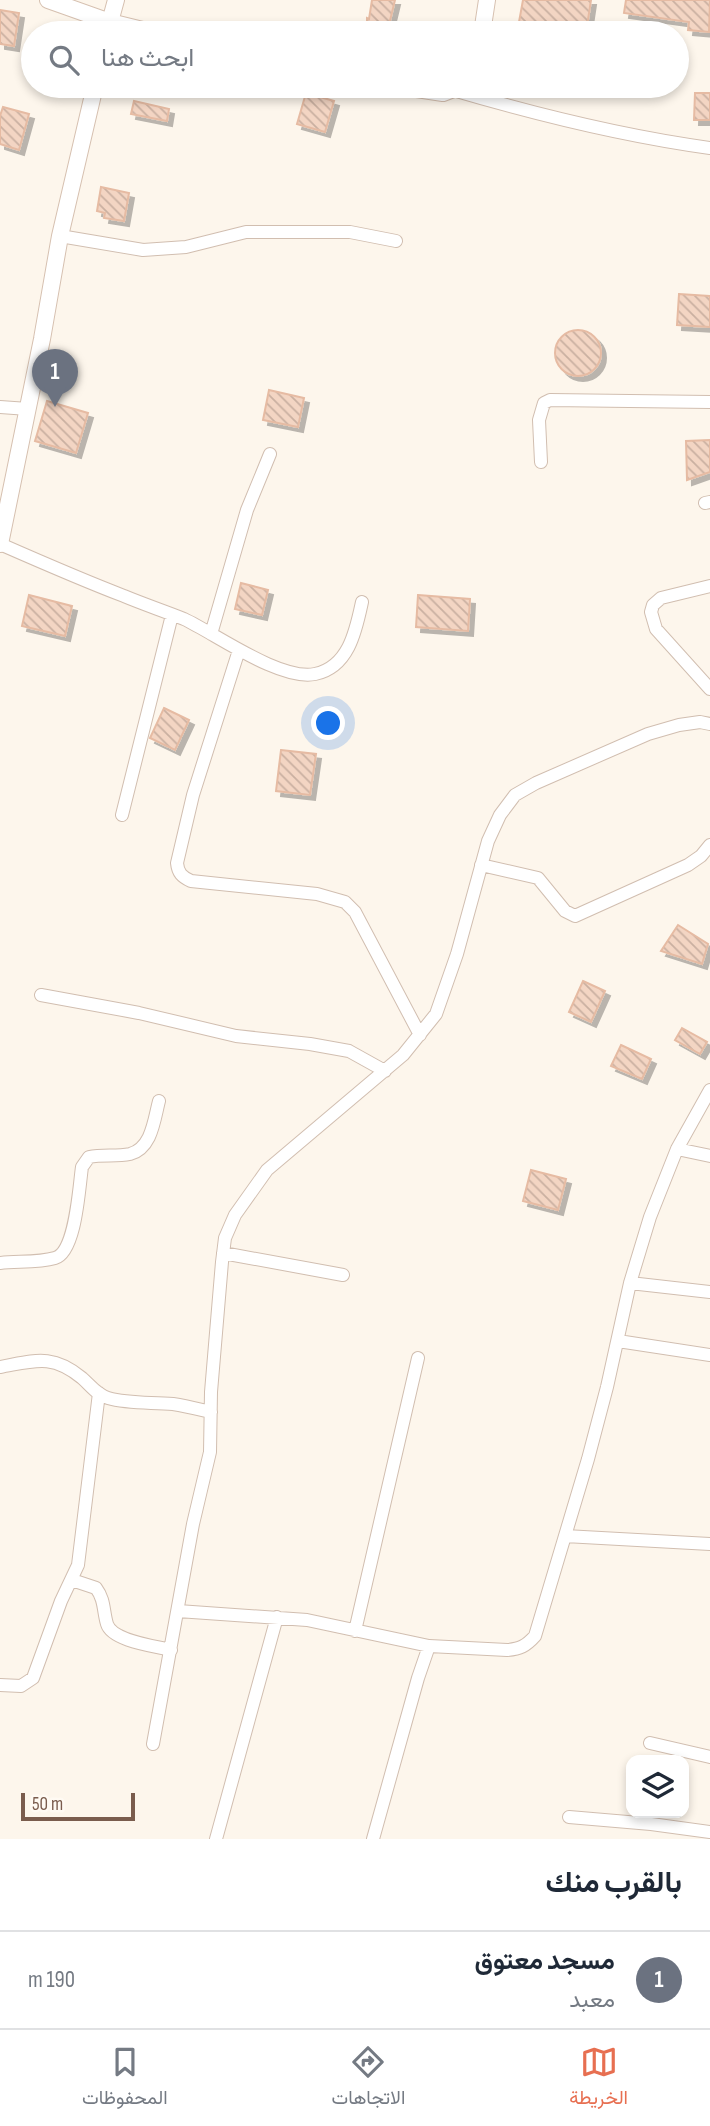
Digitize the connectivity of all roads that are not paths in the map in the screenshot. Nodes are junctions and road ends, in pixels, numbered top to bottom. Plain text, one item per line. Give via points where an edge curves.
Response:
1 (48, 0) edge
2 (116, 0) edge
3 (487, 0) edge
4 (94, 21) edge
5 (111, 21) edge
6 (484, 21) edge
7 (92, 98) edge
8 (488, 98) edge
9 (710, 148) edge
10 (61, 236) junction
11 (396, 241) dead end
12 (710, 402) edge
13 (0, 407) edge
14 (28, 409) junction
15 (270, 454) dead end
16 (541, 462) dead end
17 (0, 544) edge
18 (710, 586) edge
19 (362, 602) dead end
20 (172, 615) junction
21 (211, 634) junction
22 (239, 650) junction
23 (710, 689) edge
24 (710, 724) edge
25 (122, 815) dead end
26 (710, 845) edge
27 (481, 864) junction
28 (41, 995) dead end
29 (420, 1035) junction
30 (385, 1071) junction
31 (710, 1090) edge
32 (159, 1101) dead end
33 (677, 1149) junction
34 (710, 1156) edge
35 (223, 1253) junction
36 (0, 1263) edge
37 (343, 1275) dead end
38 (630, 1283) junction
39 (710, 1292) edge
40 (618, 1341) junction
41 (710, 1355) edge
42 (418, 1358) dead end
43 (0, 1367) edge
44 (99, 1394) junction
45 (211, 1412) junction
46 (565, 1536) junction
47 (710, 1544) edge
48 (72, 1580) junction
49 (178, 1611) junction
50 (276, 1617) junction
51 (355, 1631) junction
52 (429, 1646) junction
53 (171, 1650) junction
54 (0, 1685) edge
55 (650, 1743) dead end
56 (153, 1744) dead end
57 (710, 1757) edge
58 (569, 1817) dead end
59 (710, 1832) edge
60 (216, 1839) edge
61 (373, 1839) edge

1 - 4 street
2 - 5 street
3 - 6 street
7 - 10 street
8 - 9 street via 550,118
10 - 11 street via 143,250 186,247 246,232 350,232
10 - 14 street
12 - 16 street via 550,400 544,403 539,420
13 - 14 street
14 - 17 street
15 - 21 street via 247,510
17 - 20 street
18 - 23 street via 661,598 651,612 656,629
19 - 22 street via 352,642 343,656 317,674 286,671
20 - 21 street
20 - 25 street
21 - 22 street
22 - 29 street via 192,795 177,869 191,881 317,894 345,902 355,912
24 - 27 street via 656,731 526,788 500,815
26 - 27 street via 688,865 575,916 565,911 538,878
27 - 29 street via 444,993
28 - 30 street via 236,1036 349,1051
29 - 30 street
30 - 35 street via 267,1170 235,1214
31 - 33 street
32 - 36 street via 143,1147 131,1154 89,1157 82,1167 70,1241 64,1252 54,1258
33 - 34 street
33 - 38 street
35 - 37 street
35 - 45 street
38 - 39 street
38 - 40 street
40 - 41 street
40 - 46 street
42 - 51 street
43 - 44 street via 47,1360 73,1371
44 - 45 street
44 - 48 street via 78,1566
45 - 49 street via 210,1452
46 - 47 street
46 - 52 street via 535,1636 527,1645 507,1650
48 - 53 street via 96,1588 115,1636
48 - 54 street via 33,1678 22,1686
49 - 50 street
49 - 53 street
50 - 51 street
50 - 60 street
51 - 52 street
52 - 61 street
53 - 56 street
55 - 57 street
58 - 59 street

